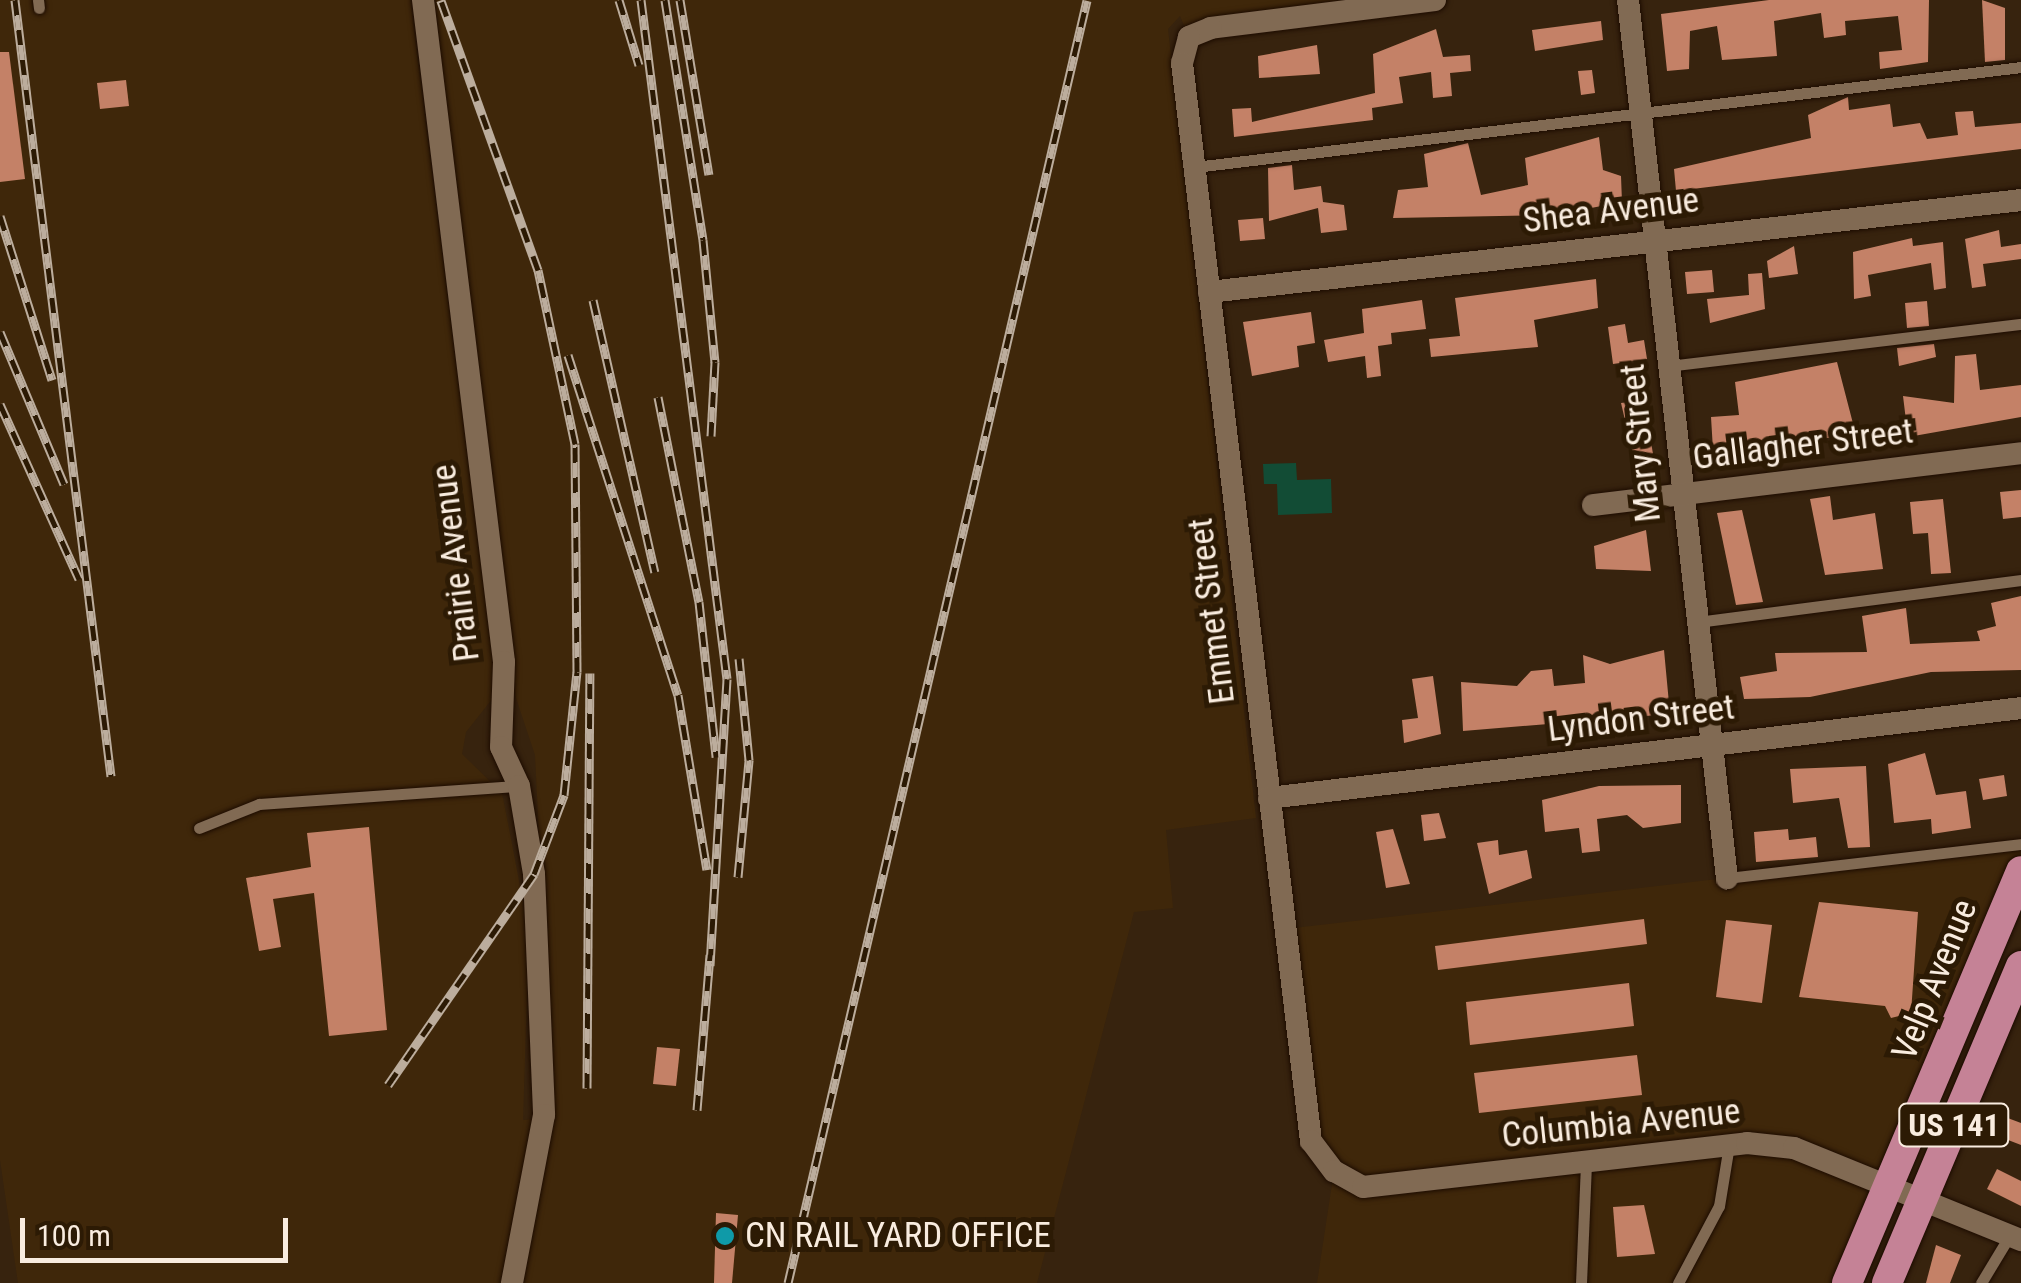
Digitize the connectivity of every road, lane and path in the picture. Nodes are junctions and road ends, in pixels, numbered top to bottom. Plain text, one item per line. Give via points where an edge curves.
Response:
1 (423, 0) edge
2 (1434, 0) edge
3 (1628, 0) edge
4 (2021, 68) edge
5 (1641, 116) junction
6 (1195, 166) junction
7 (2021, 200) edge
8 (1656, 241) junction
9 (1208, 292) junction
10 (2021, 324) edge
11 (1668, 366) junction
12 (2021, 452) edge
13 (1681, 496) junction
14 (1593, 505) dead end
15 (2021, 580) edge
16 (1697, 622) junction
17 (2021, 708) edge
18 (1716, 746) junction
19 (519, 786) junction
20 (1270, 798) junction
21 (199, 828) dead end
22 (2021, 844) edge
23 (2021, 871) edge
24 (1728, 878) joint
25 (2021, 966) edge
26 (1730, 1145) junction
27 (1586, 1162) junction
28 (1334, 1170) joint
29 (1892, 1182) junction
30 (1924, 1196) junction
31 (2016, 1238) edge
32 (512, 1283) edge
33 (1581, 1283) edge
34 (1678, 1283) edge
35 (1848, 1283) edge
36 (1888, 1283) edge
37 (1981, 1283) edge

1 - 19 street, Prairie Avenue via 504,662 501,748
2 - 6 street, Emmet Street via 1189,36 1182,64
3 - 5 street, Mary Street
4 - 5 lane
5 - 6 lane
5 - 8 street, Mary Street
6 - 9 street, Emmet Street
7 - 8 street, Shea Avenue
8 - 9 street, Shea Avenue
8 - 11 street, Mary Street
9 - 20 street, Emmet Street
10 - 11 lane
11 - 13 street, Mary Street
12 - 13 street, Gallagher Street
13 - 14 street, Gallagher Street
13 - 16 street, Mary Street
15 - 16 lane
16 - 18 street, Mary Street
17 - 18 street, Lyndon Street
18 - 20 street, Lyndon Street
18 - 24 street, Mary Street
19 - 21 lane via 258,804
19 - 32 street, Prairie Avenue via 534,874 544,1115
20 - 28 street, Emmet Street via 1312,1141
22 - 24 lane
23 - 29 main road, Velp Avenue / US 141
25 - 30 main road, Velp Avenue / US 141
26 - 27 street, Columbia Avenue
26 - 29 street, Columbia Avenue via 1794,1148
26 - 34 lane via 1719,1206
27 - 28 street, Columbia Avenue via 1363,1187
27 - 33 lane
29 - 30 street, Columbia Avenue
29 - 35 main road, Velp Avenue / US 141
30 - 31 street, Columbia Avenue
30 - 36 main road, Velp Avenue / US 141
31 - 37 lane

